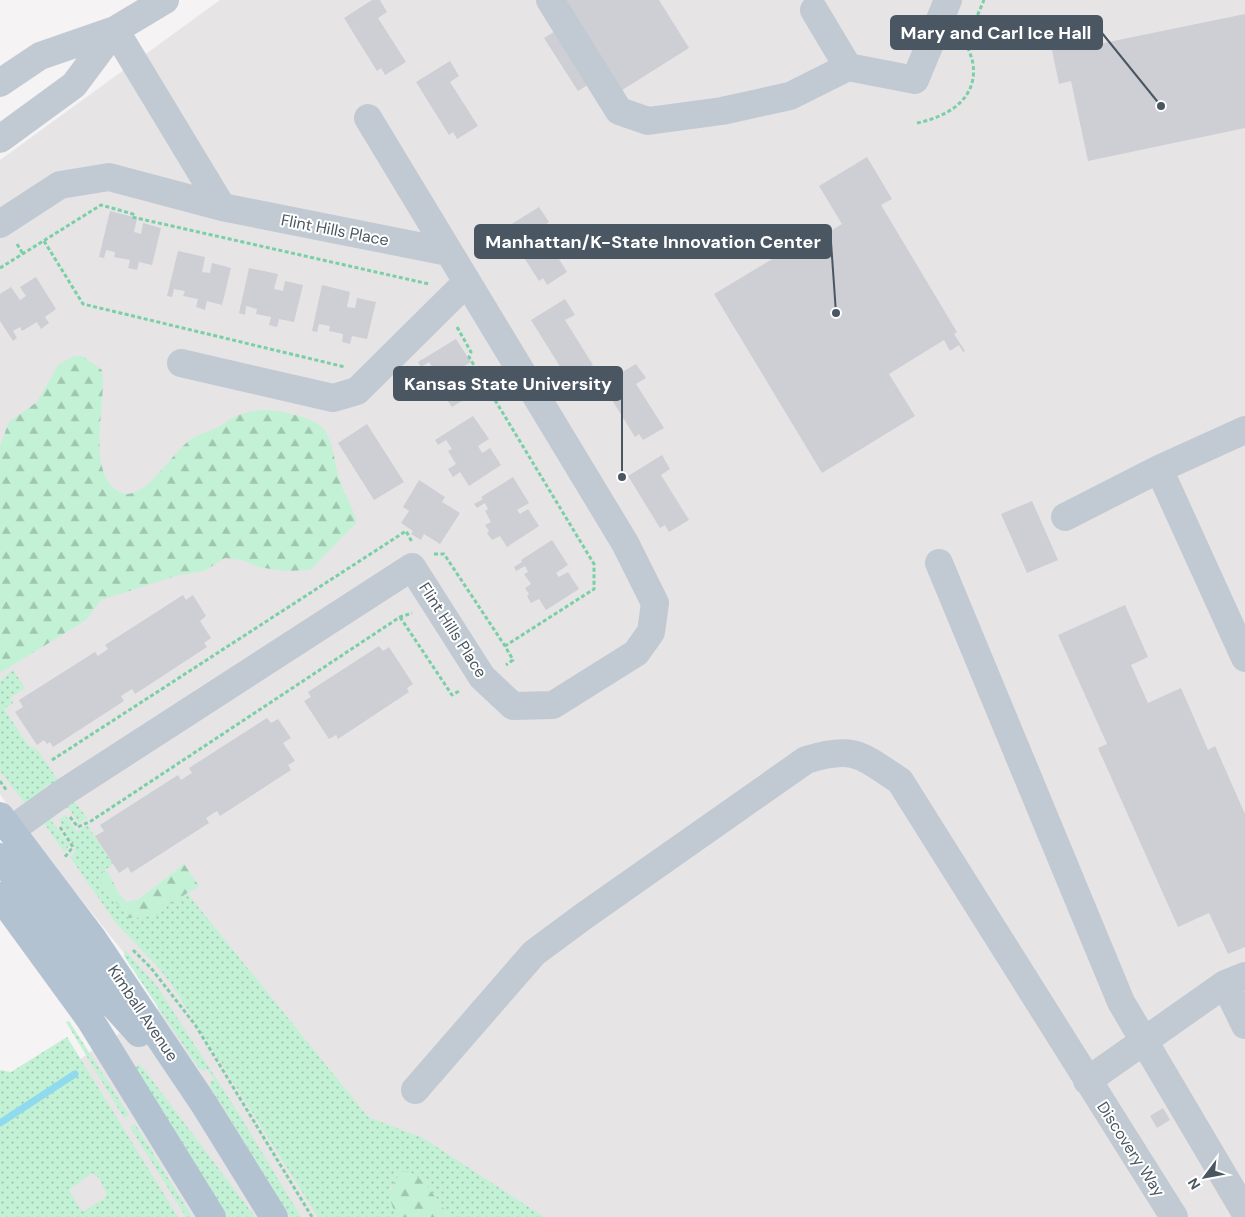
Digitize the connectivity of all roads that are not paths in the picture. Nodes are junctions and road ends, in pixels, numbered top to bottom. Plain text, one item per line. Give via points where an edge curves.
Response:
1 (165, 0) edge
2 (550, 0) edge
3 (948, 0) edge
4 (814, 10) dead end
5 (115, 30) junction
6 (848, 67) junction
7 (0, 83) edge
8 (368, 118) dead end
9 (0, 139) edge
10 (222, 207) junction
11 (0, 224) edge
12 (448, 252) junction
13 (466, 282) junction
14 (181, 364) dead end
15 (1245, 430) edge
16 (1159, 469) junction
17 (1065, 517) dead end
18 (939, 563) dead end
19 (1245, 658) edge
20 (6, 823) edge
21 (0, 857) edge
22 (0, 896) edge
23 (1235, 980) edge
24 (1245, 1025) edge
25 (1144, 1043) junction
26 (1087, 1080) junction
27 (415, 1090) dead end
28 (204, 1104) junction
29 (1245, 1212) edge
30 (212, 1217) edge
31 (274, 1217) edge
32 (1174, 1217) edge

1 - 5 street
2 - 6 street via 619,112 648,121 722,111 790,96
3 - 6 street via 915,80
4 - 6 street
5 - 7 street via 40,56
5 - 9 street via 74,85
5 - 10 street
8 - 12 street, Flint Hills Place
10 - 11 street, Flint Hills Place via 109,177 60,185
10 - 12 street, Flint Hills Place
12 - 13 street, Flint Hills Place
13 - 14 street via 357,391 333,398
13 - 20 street, Flint Hills Place via 625,543 656,602 651,632 636,653 553,705 514,706 482,678 412,567 65,803
15 - 16 street
16 - 17 street
16 - 19 street
18 - 25 street via 1105,966
20 - 28 main road, Kimball Avenue via 93,939
21 - 28 main road via 90,979
22 - 30 main road via 89,1018
23 - 24 street
23 - 25 street
25 - 26 street
25 - 29 street
26 - 27 street, Discovery Way via 900,782 861,755 831,752 806,760 534,953
26 - 32 street, Discovery Way
28 - 31 main road, Kimball Avenue

